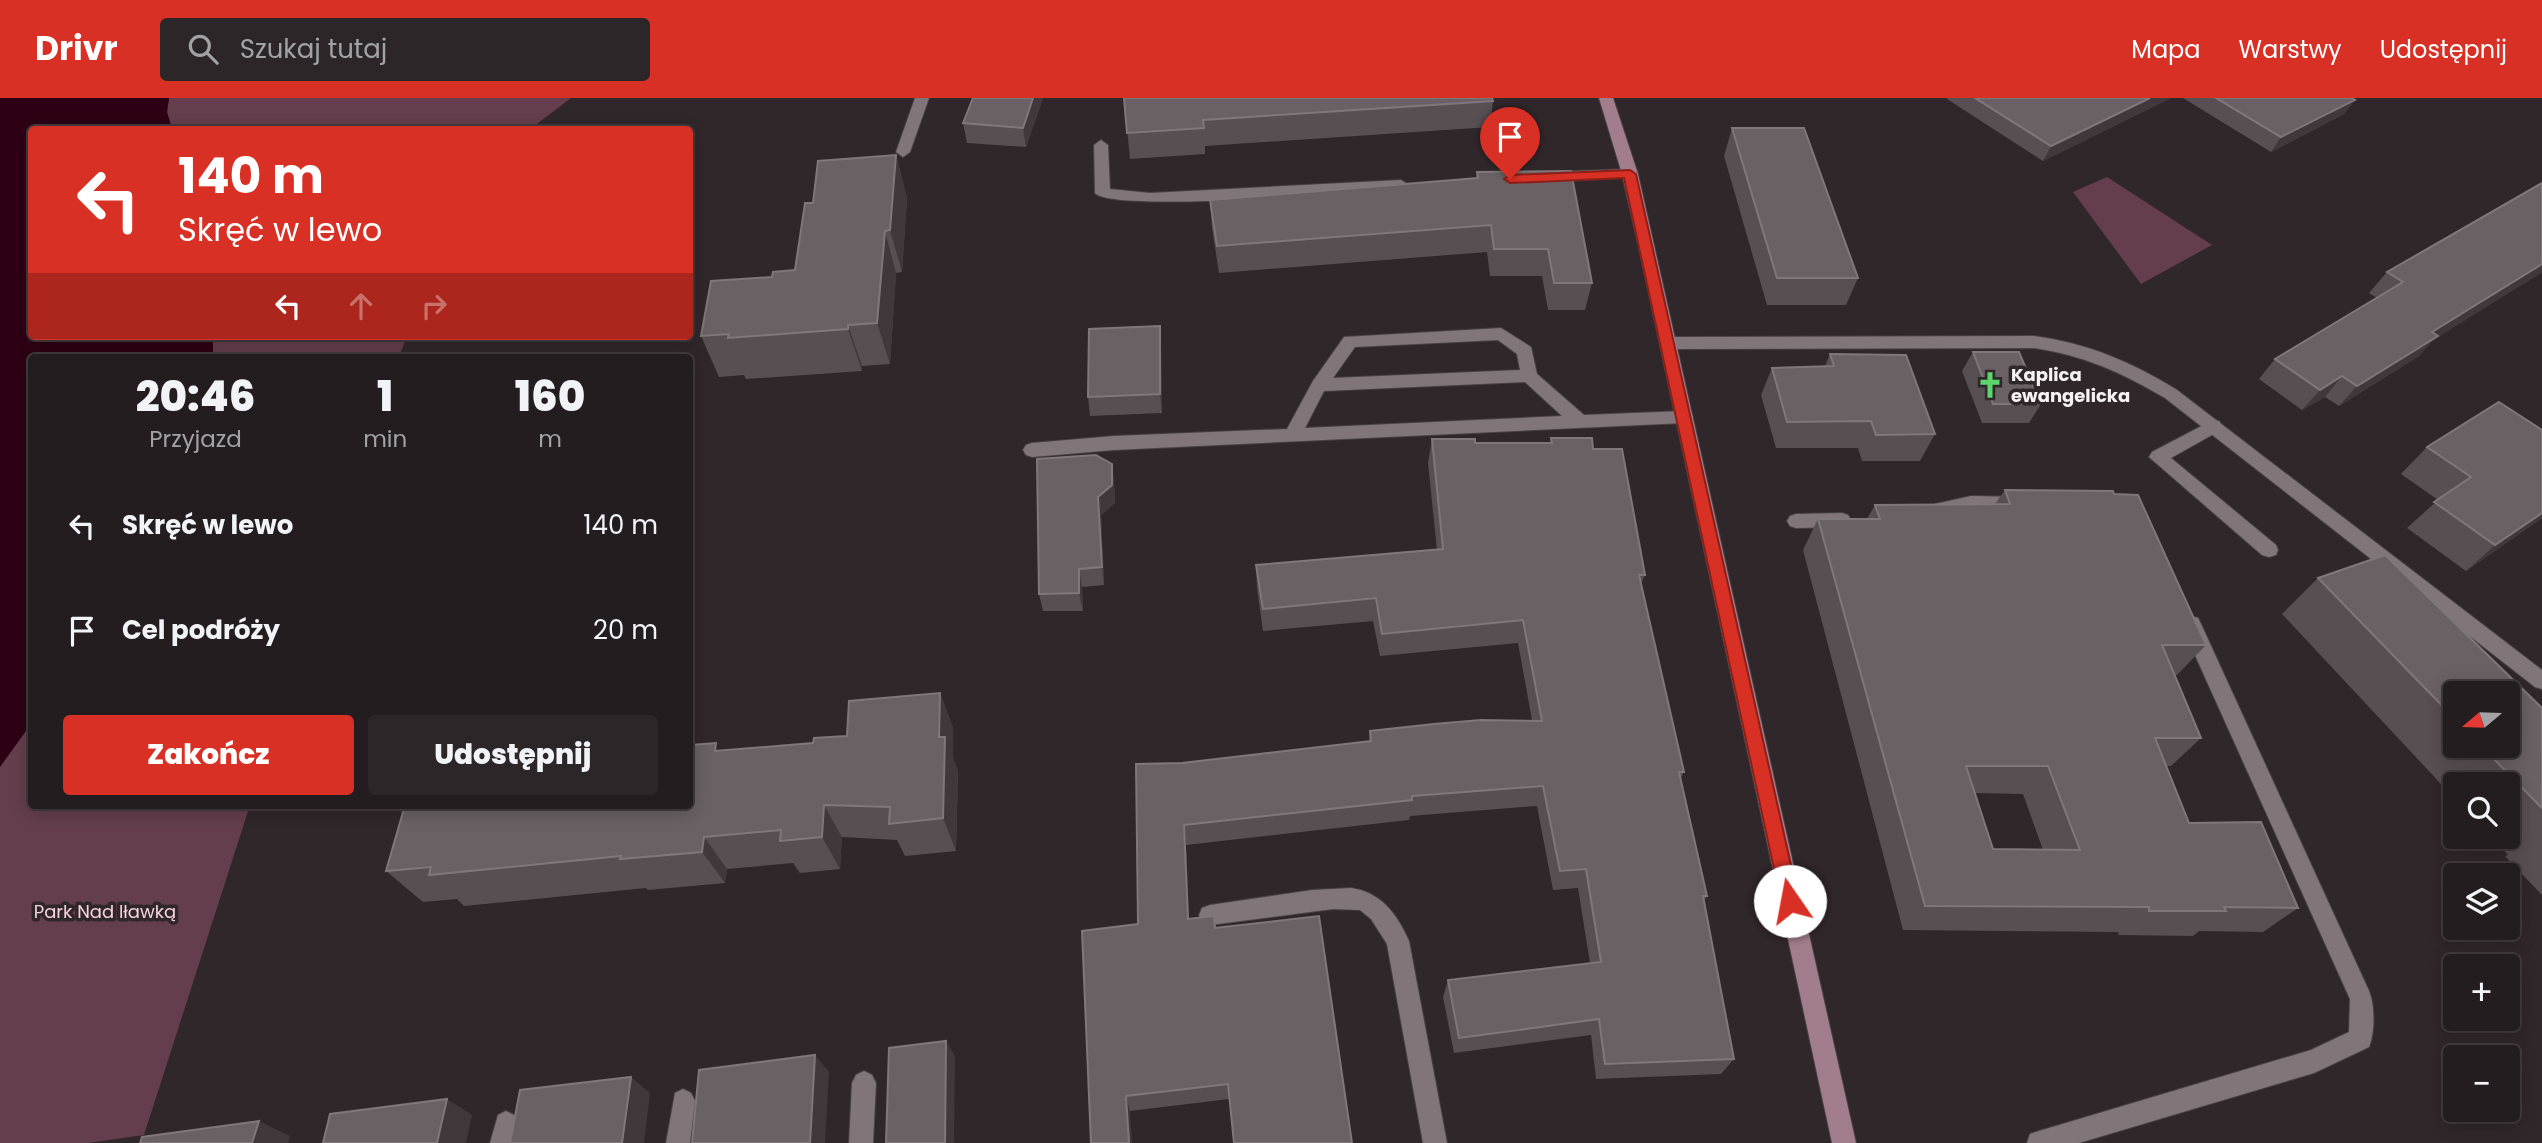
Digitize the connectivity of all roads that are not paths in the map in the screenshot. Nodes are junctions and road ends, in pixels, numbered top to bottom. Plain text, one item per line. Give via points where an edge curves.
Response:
1 (922, 98) edge
2 (1606, 98) edge
3 (1101, 145) dead end
4 (903, 152) dead end
5 (1630, 174) junction
6 (1525, 178) edge
7 (1421, 184) edge
8 (1668, 343) junction
9 (1529, 376) junction
10 (1319, 385) junction
11 (1684, 417) junction
12 (1580, 422) junction
13 (2213, 426) junction
14 (1292, 435) junction
15 (1032, 450) dead end
16 (2038, 504) edge
17 (1923, 513) edge
18 (1861, 520) edge
19 (1796, 521) dead end
20 (2269, 550) dead end
21 (2185, 610) edge
22 (2542, 681) edge
23 (1210, 915) edge
24 (864, 1083) dead end
25 (683, 1101) dead end
26 (678, 1143) edge
27 (861, 1143) edge
28 (1435, 1143) edge
29 (1844, 1143) edge
30 (2039, 1143) edge

1 - 4 street
2 - 5 main road
3 - 7 street via 1103,193 1150,198
5 - 6 street
5 - 8 main road
8 - 11 main road
8 - 13 street via 2064,345 2135,371
9 - 10 street
9 - 10 street via 1525,351 1501,334 1350,341
9 - 12 street
10 - 14 street
11 - 12 street
11 - 29 main road
12 - 14 street
13 - 20 street via 2158,457
13 - 22 street
14 - 15 street
16 - 17 street via 1971,503
18 - 19 street
21 - 30 street via 2361,999 2361,1039 2314,1061
23 - 28 street via 1340,899 1363,900 1383,915 1398,941
24 - 27 street
25 - 26 street

